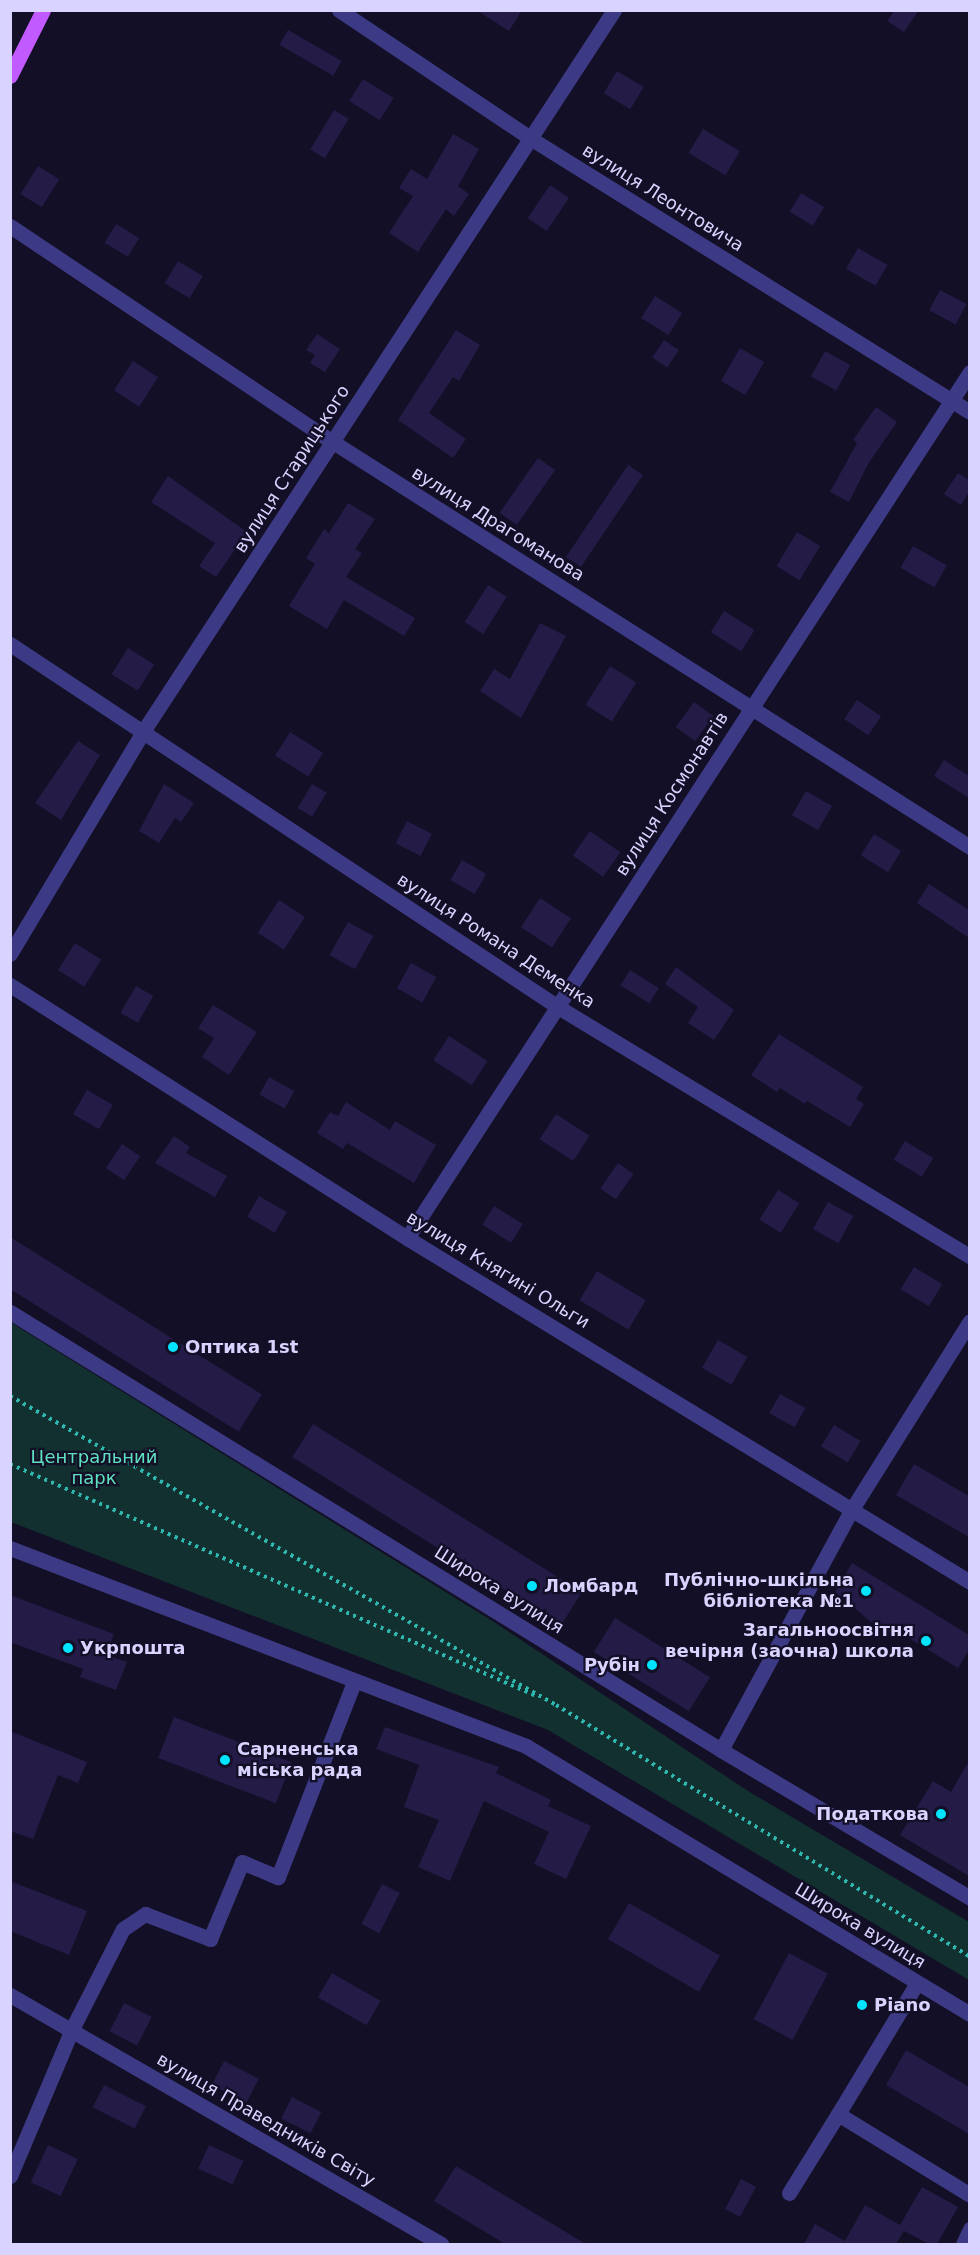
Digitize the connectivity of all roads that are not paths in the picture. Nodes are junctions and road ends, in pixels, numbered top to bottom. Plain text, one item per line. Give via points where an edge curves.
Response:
1 (43, 10) edge
2 (339, 10) edge
3 (614, 10) edge
4 (10, 76) edge
5 (530, 138) junction
6 (10, 226) edge
7 (969, 372) edge
8 (951, 400) junction
9 (969, 412) edge
10 (333, 442) junction
11 (10, 644) edge
12 (752, 707) junction
13 (144, 730) junction
14 (969, 847) edge
15 (10, 954) edge
16 (10, 985) edge
17 (558, 1007) junction
18 (407, 1238) junction
19 (969, 1257) edge
20 (10, 1312) edge
21 (969, 1322) edge
22 (852, 1509) junction
23 (10, 1548) edge
24 (969, 1582) edge
25 (354, 1682) junction
26 (721, 1750) junction
27 (969, 1898) edge
28 (917, 1983) junction
29 (10, 1995) edge
30 (969, 2014) edge
31 (72, 2029) junction
32 (838, 2114) junction
33 (10, 2176) edge
34 (789, 2193) dead end
35 (969, 2195) edge
36 (969, 2229) edge
37 (441, 2244) edge
38 (963, 2244) edge

1 - 4 main road
2 - 5 street, вулиця Леонтовича
3 - 5 street, вулиця Старицького
5 - 8 street, вулиця Леонтовича
5 - 10 street, вулиця Старицького
6 - 10 street, вулиця Драгоманова
7 - 8 street, вулиця Космонавтів
8 - 9 street, вулиця Леонтовича
8 - 12 street, вулиця Космонавтів
10 - 12 street, вулиця Драгоманова
10 - 13 street, вулиця Старицького
11 - 13 street, вулиця Романа Деменка
12 - 14 street, вулиця Драгоманова
12 - 17 street, вулиця Космонавтів
13 - 15 street, вулиця Старицького
13 - 17 street, вулиця Романа Деменка
16 - 18 street, вулиця Княгині Ольги
17 - 18 street, вулиця Космонавтів
17 - 19 street, вулиця Романа Деменка
18 - 22 street, вулиця Княгині Ольги
20 - 26 street, Широка вулиця
21 - 22 street
22 - 24 street, вулиця Княгині Ольги
22 - 26 street
23 - 25 street, Широка вулиця
25 - 28 street, Широка вулиця via 526,1746
25 - 31 street via 278,1877 242,1862 210,1939 145,1914 123,1929
26 - 27 street, Широка вулиця
28 - 30 street, Широка вулиця
28 - 32 street
29 - 31 street, вулиця Праведників Світу
31 - 33 street
31 - 37 street, вулиця Праведників Світу
32 - 34 street
32 - 35 street
36 - 38 street

